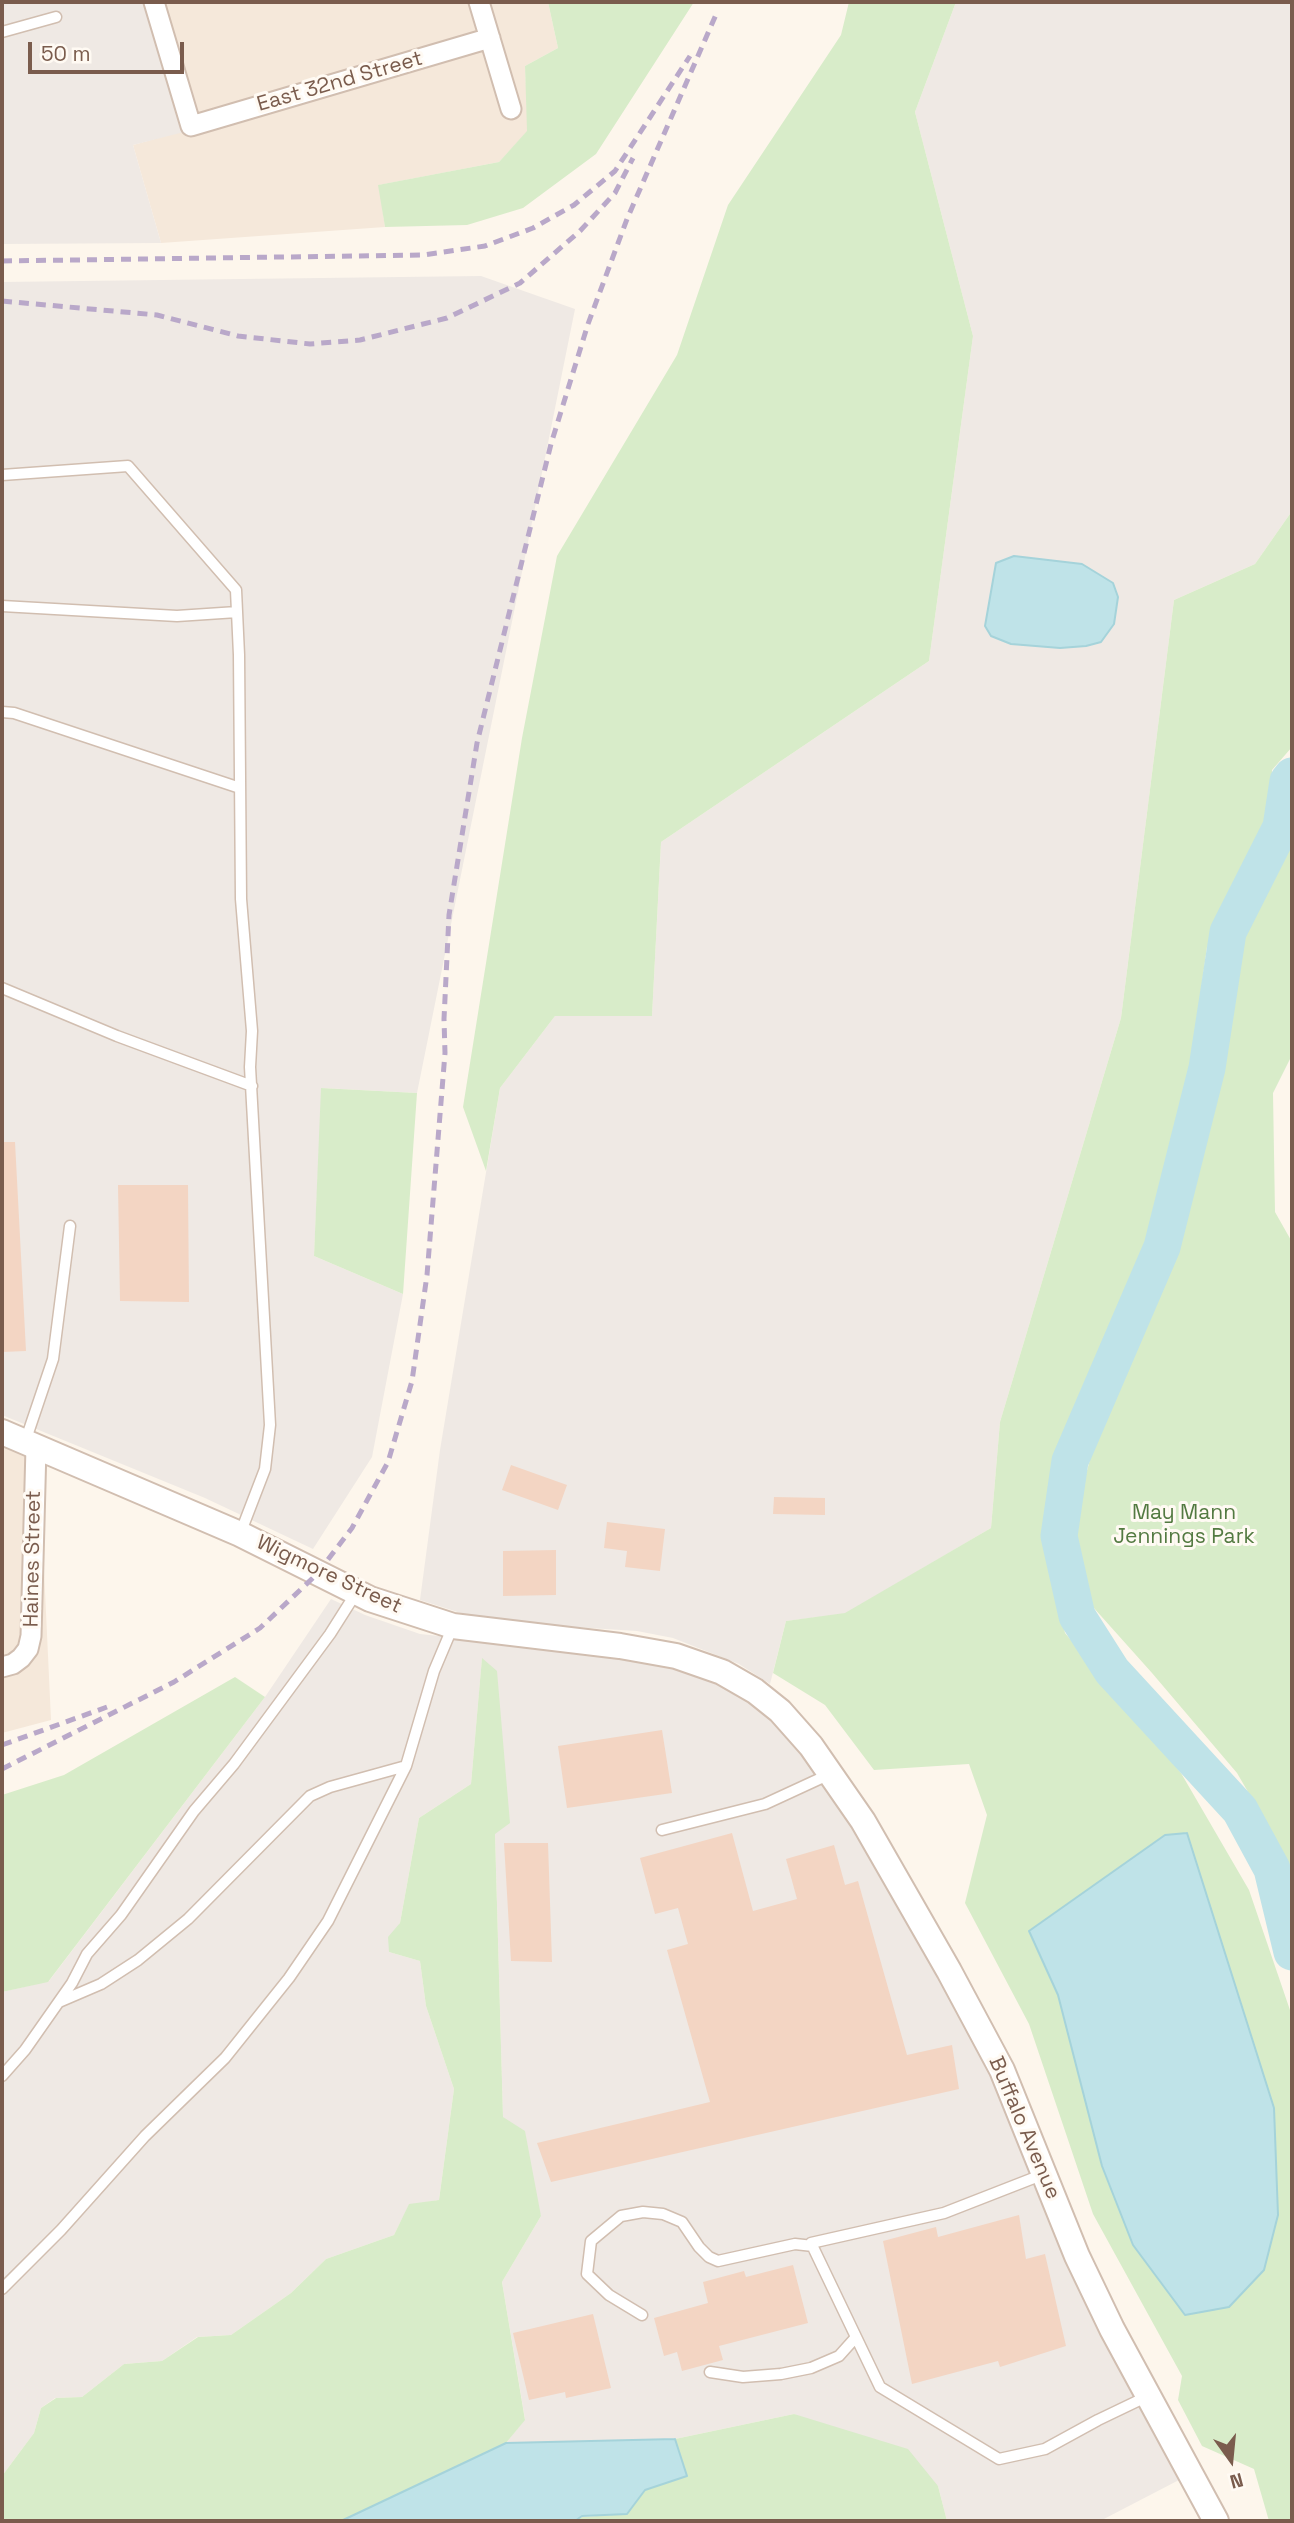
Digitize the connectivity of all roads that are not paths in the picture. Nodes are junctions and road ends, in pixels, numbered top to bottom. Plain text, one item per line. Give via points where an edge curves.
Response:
1 (154, 2) edge
2 (480, 2) edge
3 (56, 17) dead end
4 (2, 32) edge
5 (490, 38) junction
6 (511, 109) dead end
7 (2, 475) edge
8 (2, 606) edge
9 (237, 612) junction
10 (2, 712) edge
11 (240, 788) junction
12 (2, 988) edge
13 (252, 1086) junction
14 (70, 1226) dead end
15 (2, 1432) edge
16 (30, 1445) junction
17 (240, 1534) junction
18 (357, 1592) junction
19 (453, 1626) junction
20 (8, 1665) edge
21 (811, 1746) joint
22 (406, 1766) junction
23 (830, 1774) junction
24 (662, 1830) dead end
25 (58, 2002) junction
26 (2, 2076) edge
27 (1045, 2174) junction
28 (813, 2246) junction
29 (2, 2290) edge
30 (642, 2315) dead end
31 (856, 2337) junction
32 (710, 2372) dead end
33 (1148, 2396) junction
34 (1216, 2521) edge

1 - 5 street, East 32nd Street via 191,126
2 - 5 street
3 - 4 lane
5 - 6 street
7 - 9 lane via 128,466 236,590
8 - 9 lane via 177,615
9 - 11 lane
10 - 11 lane
11 - 13 lane
12 - 13 lane
13 - 17 lane via 270,1425 265,1469
14 - 16 lane via 53,1359
15 - 16 street, Wigmore Street
16 - 17 street, Wigmore Street
16 - 20 street, Haines Street via 32,1636 28,1649
17 - 18 street, Wigmore Street
18 - 19 street, Wigmore Street
18 - 25 lane via 121,1915 87,1954
19 - 21 street, Wigmore Street via 676,1656 722,1672 755,1691
19 - 22 lane via 434,1671
21 - 23 street, Buffalo Avenue
22 - 25 lane via 310,1796 188,1919 138,1961 101,1984
22 - 29 lane via 328,1921 289,1978 225,2058 145,2136
23 - 24 lane via 765,1804
23 - 27 street, Buffalo Avenue via 863,1821 949,1971 1002,2070
25 - 26 lane
27 - 28 lane via 944,2213 811,2243
27 - 33 street, Buffalo Avenue via 1077,2256
28 - 30 lane via 795,2244 718,2262 699,2247 682,2222 643,2212 621,2216 591,2241 587,2274 609,2295
28 - 31 lane
31 - 32 lane via 839,2356 811,2368 743,2377
31 - 33 lane via 880,2387 999,2459 1045,2449
33 - 34 street, Buffalo Avenue

